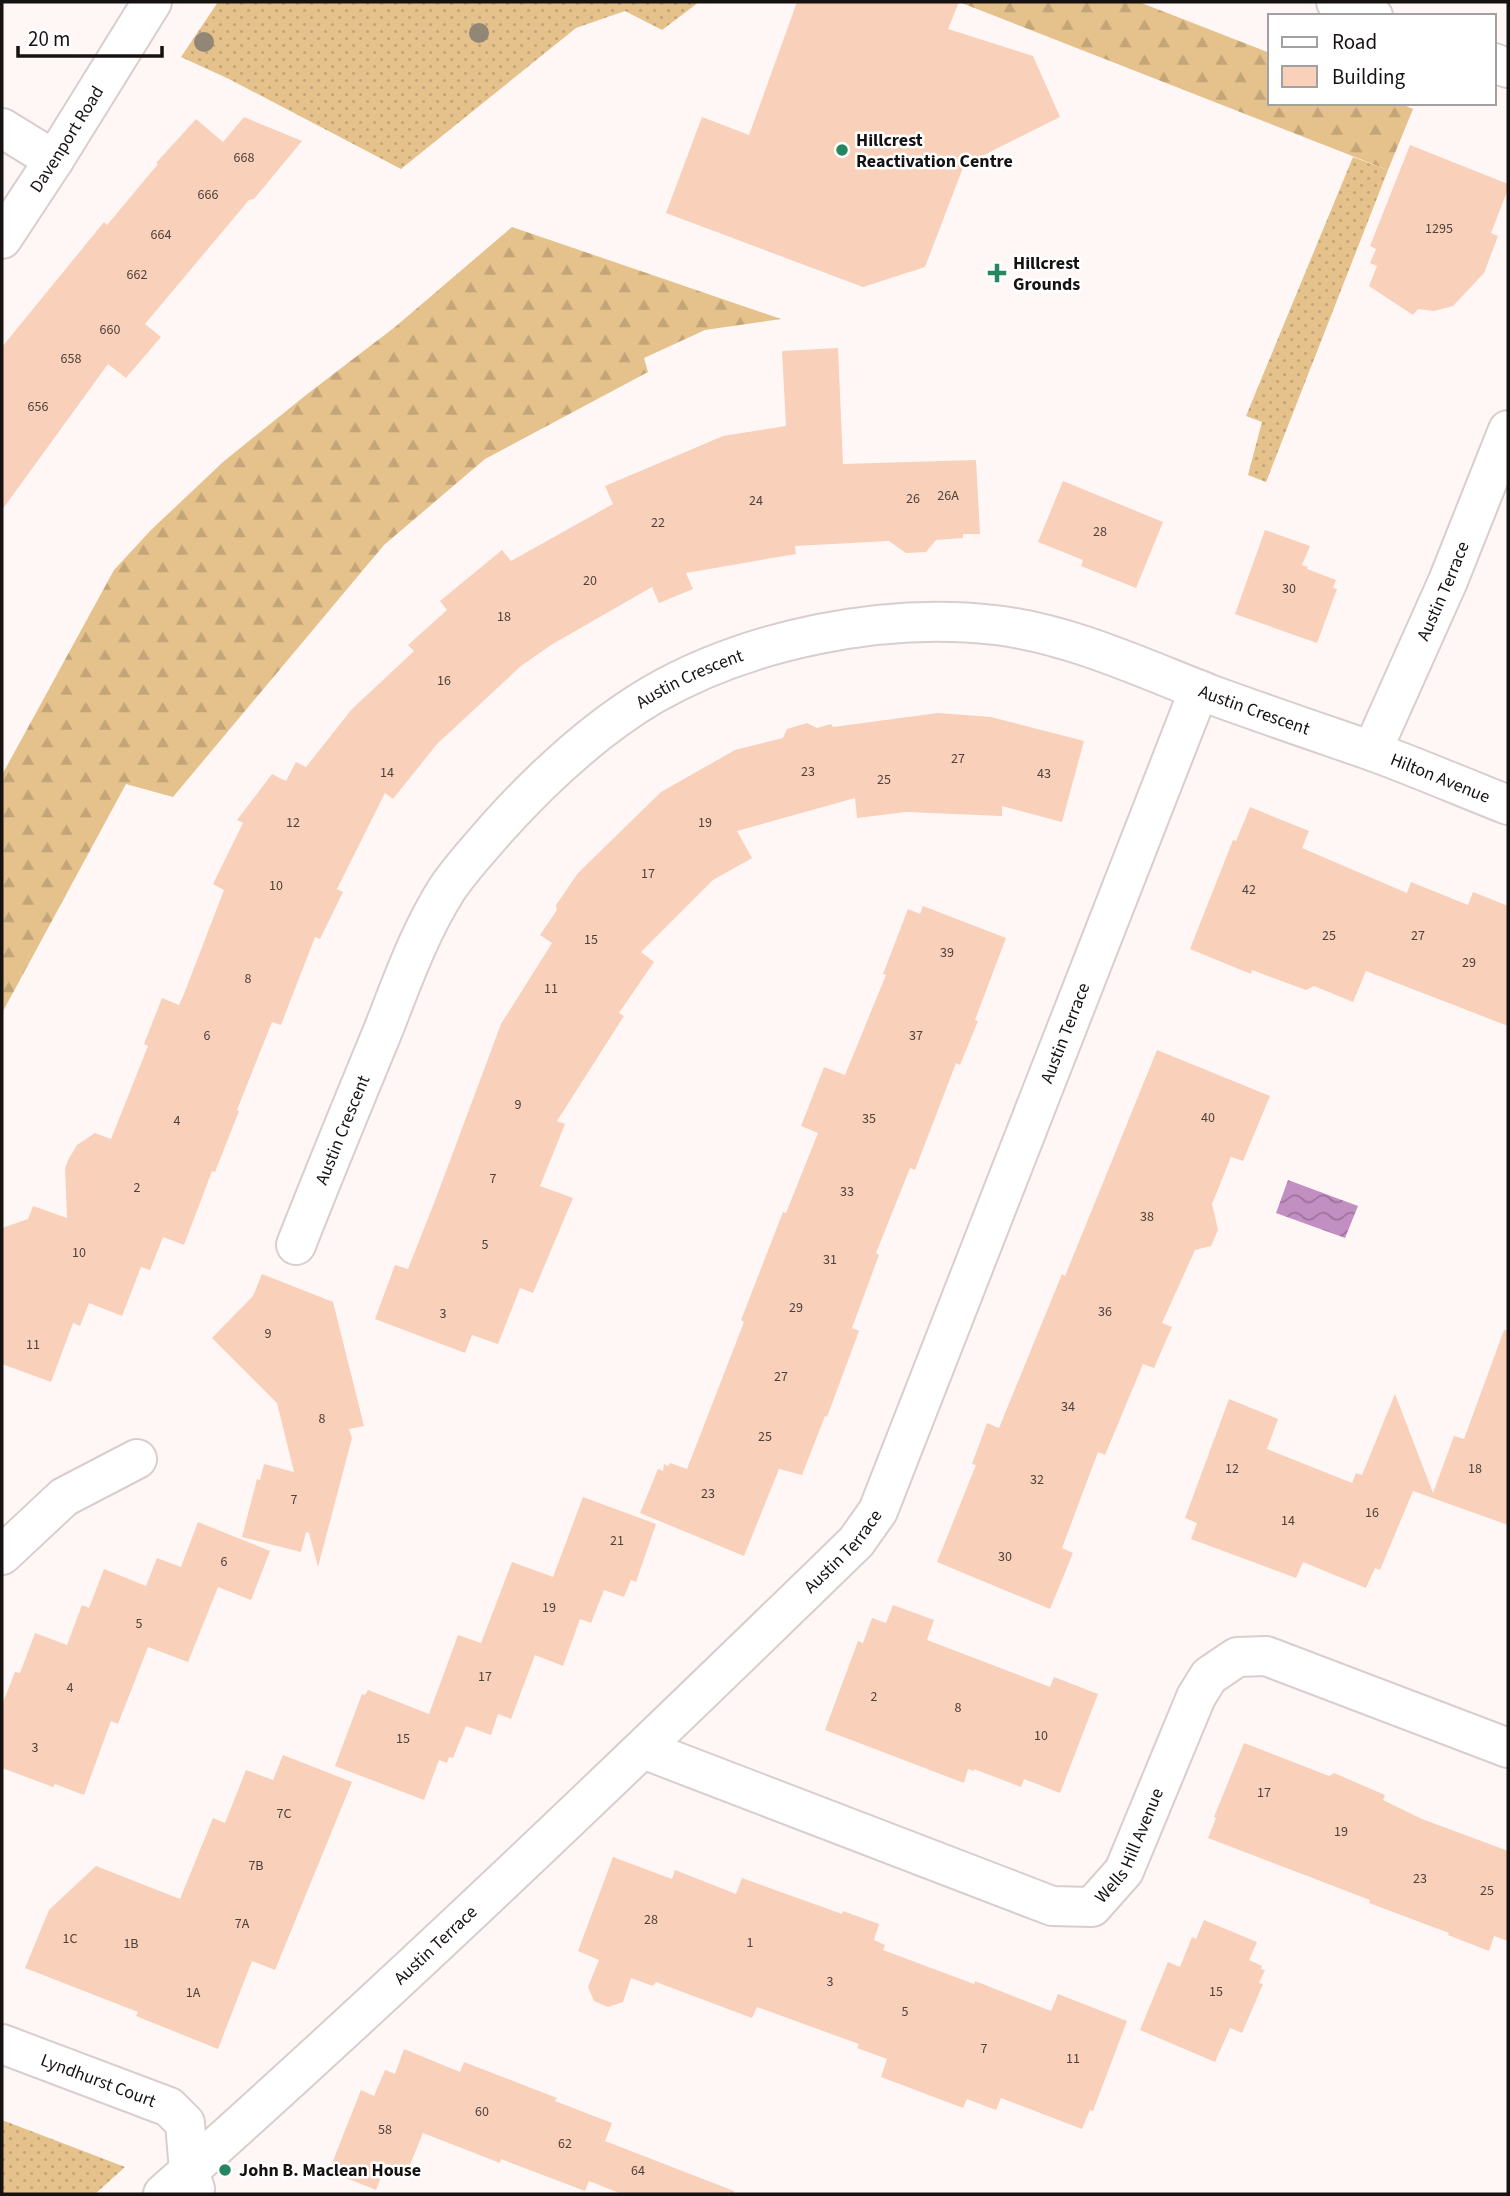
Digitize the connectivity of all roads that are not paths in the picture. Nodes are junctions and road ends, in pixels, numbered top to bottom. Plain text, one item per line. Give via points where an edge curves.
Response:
1 (152, 2) edge
2 (1336, 2) edge
3 (1368, 14) edge
4 (2, 128) edge
5 (54, 160) junction
6 (2, 239) edge
7 (1508, 430) edge
8 (1199, 690) junction
9 (1371, 751) junction
10 (1508, 805) edge
11 (296, 1245) dead end
12 (137, 1459) dead end
13 (2, 1555) edge
14 (1508, 1748) edge
15 (643, 1749) junction
16 (2, 2044) edge
17 (183, 2186) edge

1 - 5 street, Davenport Road
2 - 3 street
4 - 5 street
5 - 6 street, Davenport Road
7 - 9 street, Austin Terrace via 1448,581
8 - 9 street, Austin Crescent
8 - 11 street, Austin Crescent via 1063,639 998,625 944,621 818,634 699,671 652,695 566,757 529,792 448,889 414,953
8 - 15 street, Austin Terrace via 878,1511 856,1542
9 - 10 street, Hilton Avenue
12 - 13 street via 64,1497
14 - 15 street, Wells Hill Avenue via 1266,1656 1237,1657 1209,1676 1196,1697 1124,1871 1092,1907 1052,1906
15 - 17 street, Austin Terrace
16 - 17 street, Lyndhurst Court via 169,2107 185,2123

